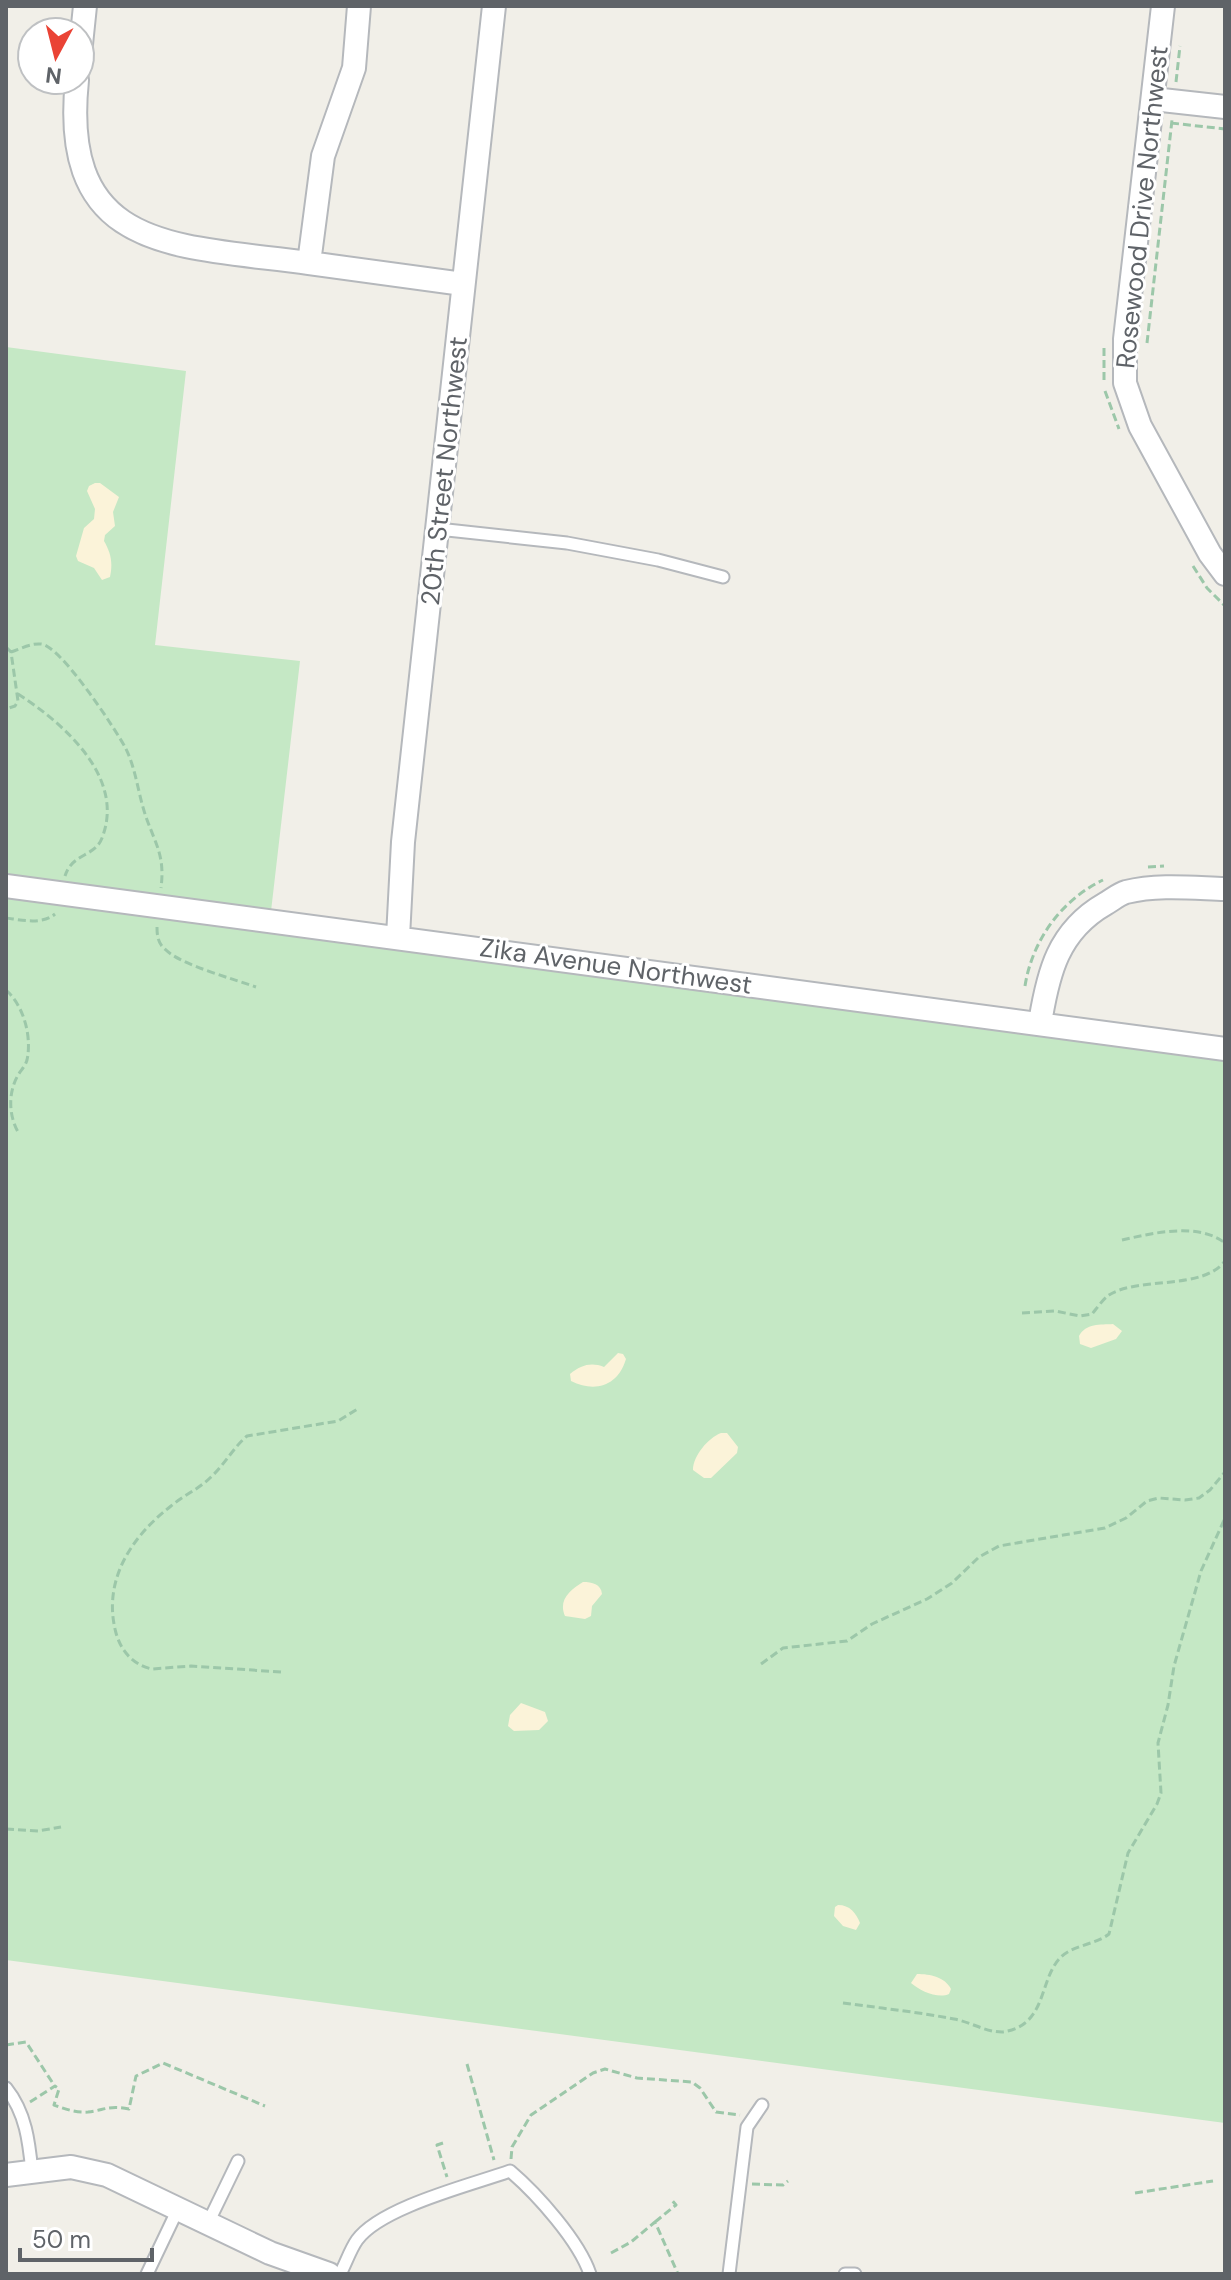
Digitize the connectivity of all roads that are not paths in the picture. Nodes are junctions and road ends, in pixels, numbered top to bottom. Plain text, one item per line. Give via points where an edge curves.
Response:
1 (359, 6) edge
2 (494, 6) edge
3 (1163, 6) edge
4 (76, 96) edge
5 (1153, 99) junction
6 (1225, 107) edge
7 (309, 263) junction
8 (463, 284) junction
9 (438, 529) junction
10 (1225, 574) edge
11 (723, 577) dead end
12 (6, 886) edge
13 (1225, 889) edge
14 (398, 937) junction
15 (1040, 1023) junction
16 (1225, 1049) edge
17 (6, 2088) edge
18 (762, 2105) dead end
19 (238, 2161) dead end
20 (32, 2172) junction
21 (6, 2175) edge
22 (178, 2209) junction
23 (208, 2223) junction
24 (147, 2274) edge
25 (329, 2274) edge
26 (340, 2274) edge
27 (590, 2274) edge
28 (729, 2274) edge
29 (845, 2274) edge
30 (855, 2274) edge

1 - 7 street via 354,68 323,156
2 - 8 street, 20th Street Northwest
3 - 5 street, Rosewood Drive Northwest
4 - 7 street via 77,156 101,202 120,221 173,244
5 - 6 street
5 - 10 street, Rosewood Drive Northwest via 1125,339 1125,383 1140,426
7 - 8 street
8 - 9 street, 20th Street Northwest
9 - 11 lane via 567,543
9 - 14 street, 20th Street Northwest via 403,842
12 - 14 street, Zika Avenue Northwest
13 - 15 street via 1124,892 1088,913 1061,944 1046,984
14 - 15 street, Zika Avenue Northwest
15 - 16 street, Zika Avenue Northwest
17 - 20 lane via 27,2129
18 - 28 lane via 747,2127
19 - 23 lane
20 - 21 street
20 - 22 street via 71,2167 107,2175
22 - 23 street
22 - 24 lane
23 - 25 street
26 - 27 lane via 372,2226 398,2211 505,2173 541,2201 585,2259
29 - 30 lane

